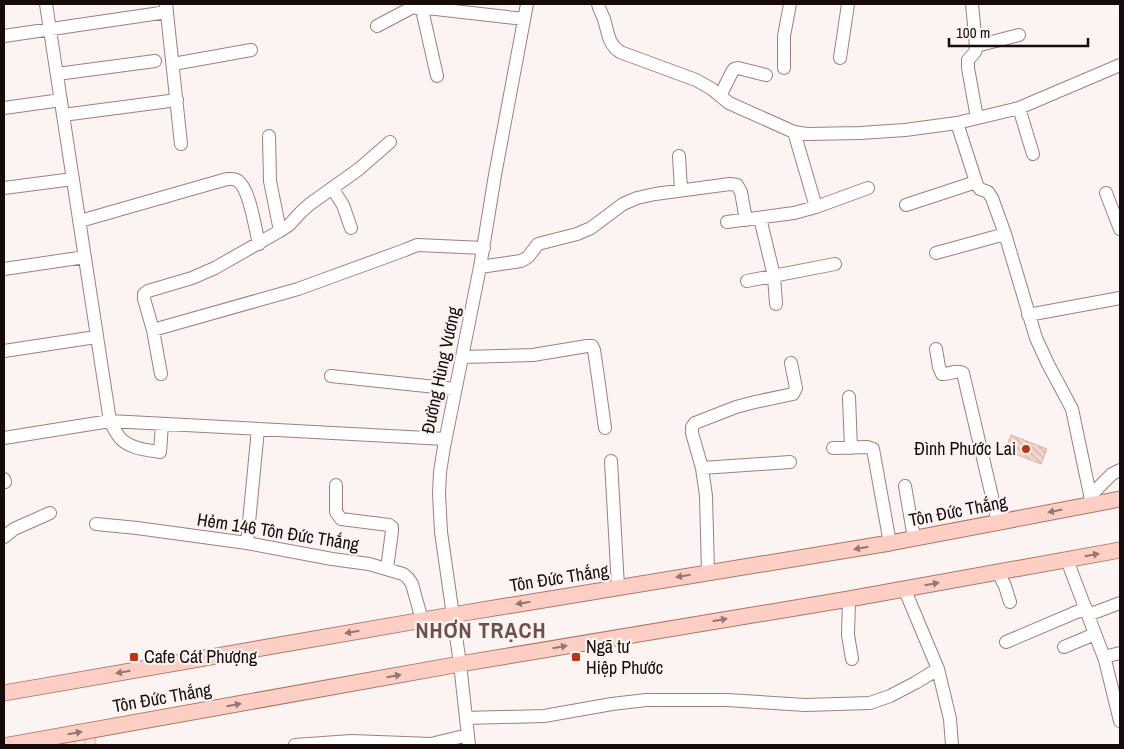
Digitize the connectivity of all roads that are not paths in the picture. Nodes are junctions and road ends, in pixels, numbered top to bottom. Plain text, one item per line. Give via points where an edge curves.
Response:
1 (46, 4) edge
2 (527, 4) edge
3 (598, 4) edge
4 (790, 4) edge
5 (848, 4) edge
6 (972, 4) edge
7 (442, 7) edge
8 (167, 8) edge
9 (424, 10) junction
10 (524, 19) junction
11 (377, 26) dead end
12 (50, 29) junction
13 (1019, 35) dead end
14 (4, 36) edge
15 (976, 46) junction
16 (251, 50) dead end
17 (840, 58) dead end
18 (155, 61) dead end
19 (173, 64) junction
20 (1120, 64) edge
21 (784, 68) dead end
22 (57, 74) junction
23 (766, 75) dead end
24 (437, 76) dead end
25 (720, 96) junction
26 (61, 100) junction
27 (177, 100) junction
28 (4, 108) edge
29 (1019, 108) junction
30 (63, 115) junction
31 (977, 118) junction
32 (957, 122) junction
33 (794, 132) junction
34 (269, 136) dead end
35 (390, 142) dead end
36 (181, 144) dead end
37 (1033, 154) dead end
38 (679, 156) dead end
39 (73, 179) junction
40 (976, 182) junction
41 (4, 188) edge
42 (332, 188) junction
43 (868, 188) dead end
44 (681, 190) junction
45 (1106, 193) dead end
46 (906, 205) dead end
47 (816, 207) junction
48 (1118, 216) edge
49 (760, 218) junction
50 (746, 220) junction
51 (80, 221) junction
52 (727, 222) dead end
53 (351, 228) dead end
54 (1120, 229) edge
55 (280, 231) junction
56 (1006, 234) junction
57 (259, 244) junction
58 (484, 248) junction
59 (936, 253) dead end
60 (85, 257) junction
61 (835, 264) dead end
62 (480, 267) junction
63 (4, 269) edge
64 (774, 276) junction
65 (747, 281) dead end
66 (1120, 298) edge
67 (776, 304) dead end
68 (1028, 315) junction
69 (153, 330) junction
70 (96, 337) junction
71 (936, 349) dead end
72 (4, 351) edge
73 (462, 357) junction
74 (791, 363) dead end
75 (161, 374) dead end
76 (331, 376) dead end
77 (455, 389) junction
78 (849, 397) dead end
79 (110, 421) junction
80 (605, 428) dead end
81 (258, 429) junction
82 (162, 434) junction
83 (4, 438) edge
84 (445, 439) junction
85 (833, 448) dead end
86 (851, 448) junction
87 (611, 461) dead end
88 (790, 462) dead end
89 (702, 468) junction
90 (1120, 470) edge
91 (336, 485) dead end
92 (904, 486) dead end
93 (1120, 499) edge
94 (1091, 500) junction
95 (50, 513) dead end
96 (998, 522) junction
97 (96, 524) dead end
98 (4, 537) edge
99 (914, 538) junction
100 (247, 543) junction
101 (890, 543) junction
102 (1120, 550) edge
103 (1066, 560) junction
104 (387, 569) junction
105 (708, 572) junction
106 (998, 572) junction
107 (618, 587) junction
108 (904, 588) junction
109 (849, 598) junction
110 (1010, 602) dead end
111 (1120, 603) edge
112 (1087, 612) junction
113 (452, 614) junction
114 (422, 620) junction
115 (1095, 634) junction
116 (1006, 642) dead end
117 (1064, 647) dead end
118 (1120, 653) edge
119 (1104, 657) junction
120 (852, 659) dead end
121 (460, 664) junction
122 (938, 669) junction
123 (1115, 675) edge
124 (4, 693) edge
125 (466, 718) junction
126 (1120, 721) edge
127 (468, 740) edge
128 (9, 745) edge
129 (296, 745) edge
130 (952, 745) edge

1 - 12 street
2 - 10 street, Đường Hùng Vương
3 - 25 street via 615,49 696,80
4 - 21 street via 784,36
5 - 17 street
6 - 15 street
7 - 9 street
7 - 10 street
8 - 12 street
8 - 19 street
9 - 11 street via 413,7
9 - 24 street
10 - 58 street, Đường Hùng Vương
12 - 14 street
12 - 22 street
13 - 15 street
15 - 31 street via 968,60 968,68
16 - 19 street
18 - 22 street
19 - 27 street
20 - 29 street
22 - 26 street
23 - 25 street via 734,69
25 - 33 street via 729,104
26 - 28 street
26 - 30 street
27 - 30 street
27 - 36 street
29 - 31 street
29 - 37 street
30 - 39 street
31 - 32 street
32 - 33 street via 860,134
32 - 40 street
33 - 47 street
34 - 55 street via 270,181
35 - 42 street
38 - 44 street
39 - 41 street
39 - 51 street
40 - 46 street
40 - 56 street via 992,198
42 - 53 street via 343,205
42 - 55 street
43 - 47 street
44 - 50 street via 737,185
44 - 62 street via 623,204 591,228 538,244 521,261
45 - 48 street
47 - 49 street
48 - 54 street
49 - 50 street
49 - 64 street
50 - 52 street
51 - 57 street via 234,179 244,187 248,197
51 - 60 street
55 - 57 street
56 - 59 street
56 - 68 street
57 - 69 street via 192,278 144,294
58 - 62 street, Đường Hùng Vương
58 - 69 street via 417,245 298,289
60 - 63 street
60 - 70 street
61 - 64 street
62 - 73 street, Đường Hùng Vương
64 - 65 street
64 - 67 street
66 - 68 street
68 - 94 street via 1048,364 1072,409
69 - 75 street
70 - 72 street
70 - 79 street
71 - 96 street via 942,374 963,373
73 - 77 street, Đường Hùng Vương
73 - 80 street via 533,355 592,346
74 - 89 street via 796,388 793,394 736,407 695,423 692,433
76 - 77 street
77 - 84 street, Đường Hùng Vương
78 - 86 street
79 - 82 street
79 - 82 street via 121,439 145,450 160,452
79 - 83 street
81 - 82 street
81 - 84 street
81 - 100 street
84 - 113 street, Đường Hùng Vương via 439,494
85 - 86 street
86 - 101 street via 873,449
87 - 107 street
88 - 89 street
89 - 105 street via 707,508
90 - 94 street via 1107,479
91 - 104 street via 336,512 341,519 392,527
92 - 99 street
93 - 94 main road, Tôn Đức Thắng
94 -> 96 main road, Tôn Đức Thắng
95 - 98 street
96 - 99 main road, Tôn Đức Thắng
97 - 100 street, Hẻm 146 Tôn Đức Thắng
99 - 101 main road, Tôn Đức Thắng
100 - 104 street, Hẻm 146 Tôn Đức Thắng
101 -> 105 main road, Tôn Đức Thắng
103 -> 102 main road, Tôn Đức Thắng
103 - 106 main road, Tôn Đức Thắng
103 - 112 street
104 - 114 street, Hẻm 146 Tôn Đức Thắng via 408,578
105 -> 107 main road, Tôn Đức Thắng
108 -> 106 main road, Tôn Đức Thắng
106 - 110 street
107 -> 113 main road, Tôn Đức Thắng
108 - 109 main road, Tôn Đức Thắng
108 - 122 street
109 - 120 street via 848,635
121 -> 109 main road, Tôn Đức Thắng
111 - 112 street
112 - 115 street
112 - 116 street
113 - 114 main road, Tôn Đức Thắng
113 - 121 street, Đường Hùng Vương
114 -> 124 main road, Tôn Đức Thắng
115 - 117 street
115 - 119 street
118 - 119 street
119 - 123 street
121 - 125 street, Đường Hùng Vương
128 -> 121 main road, Tôn Đức Thắng
122 - 125 street via 890,696 870,703 805,705 726,700 646,700 544,716
122 - 130 street via 950,719
123 - 126 street
125 - 127 street, Đường Hùng Vương
127 - 129 street via 431,744 351,741

